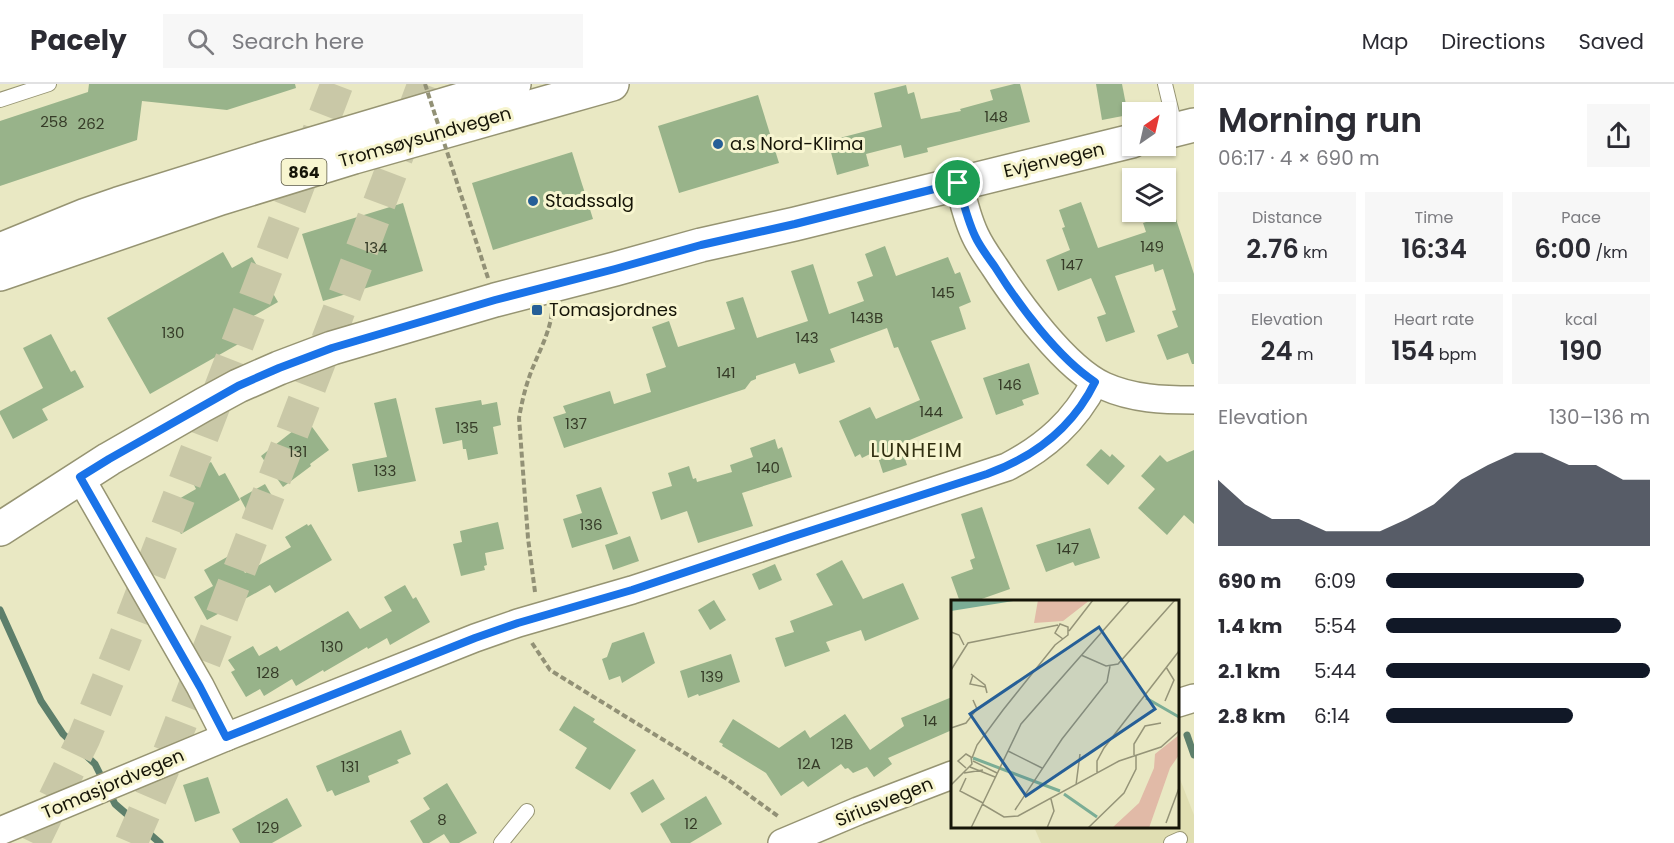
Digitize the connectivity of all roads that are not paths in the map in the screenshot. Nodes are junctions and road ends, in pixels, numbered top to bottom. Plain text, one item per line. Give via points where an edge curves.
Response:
1 (49, 84) edge
2 (514, 84) edge
3 (612, 84) edge
4 (1165, 84) edge
5 (0, 100) edge
6 (1178, 129) edge
7 (1122, 143) edge
8 (958, 183) junction
9 (0, 250) edge
10 (0, 274) edge
11 (1095, 382) junction
12 (1194, 400) edge
13 (80, 477) junction
14 (0, 529) edge
15 (1194, 698) edge
16 (1179, 703) edge
17 (226, 737) junction
18 (951, 775) edge
19 (527, 811) dead end
20 (0, 831) edge
21 (792, 839) edge
22 (501, 843) edge

1 - 5 lane
2 - 9 street, Tromsøysundvegen / 864 via 118,204
3 - 10 street, Tromsøysundvegen / 864 via 354,156
4 - 6 lane
7 - 8 street, Evjenvegen
8 - 11 street via 972,229 1001,278 1071,363
8 - 13 street, Evjenvegen via 701,245 332,348 238,386
11 - 12 street via 1141,397
11 - 17 street, Tomasjordvegen via 1061,430 1036,451 1007,467 632,590 530,619
13 - 14 street, Evjenvegen
13 - 17 street
15 - 16 street
17 - 20 street, Tomasjordvegen
18 - 21 street, Siriusvegen
19 - 22 lane

